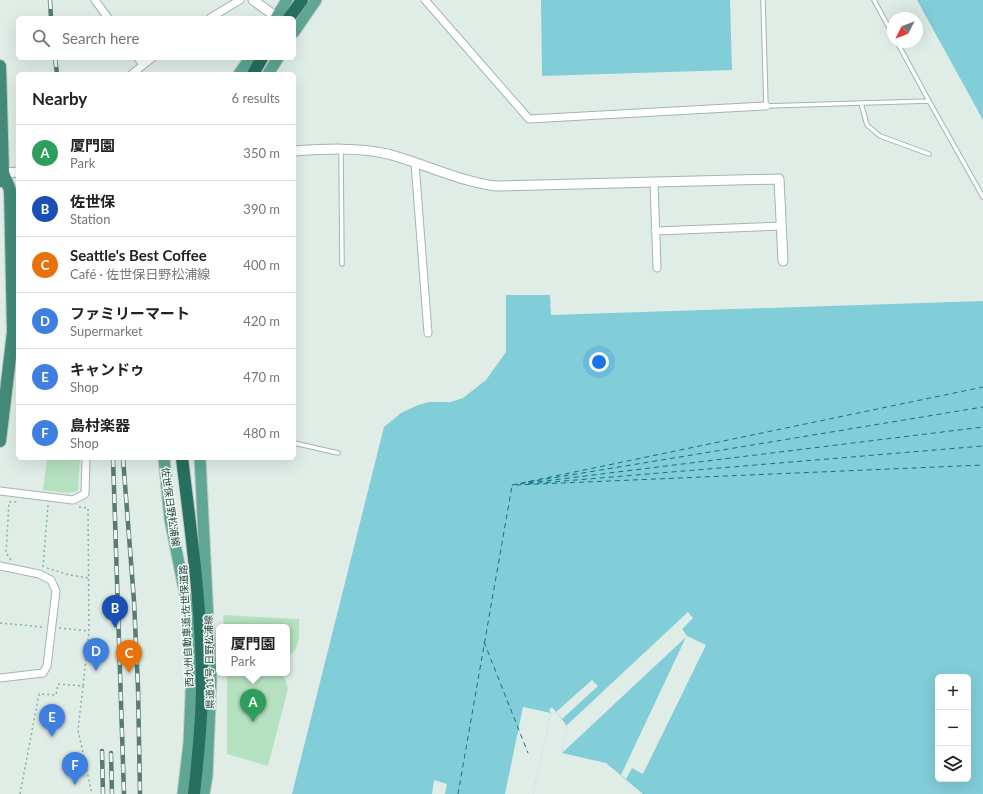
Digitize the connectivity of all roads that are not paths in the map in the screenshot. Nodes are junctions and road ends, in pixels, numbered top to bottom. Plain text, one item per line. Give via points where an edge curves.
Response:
1 (95, 0) edge
2 (240, 0) edge
3 (253, 0) edge
4 (287, 0) edge
5 (302, 0) edge
6 (316, 0) edge
7 (425, 0) edge
8 (763, 0) edge
9 (874, 0) edge
10 (107, 16) edge
11 (213, 16) edge
12 (273, 16) edge
13 (277, 16) edge
14 (290, 16) edge
15 (887, 24) edge
16 (296, 29) edge
17 (900, 48) edge
18 (139, 60) edge
19 (149, 60) edge
20 (249, 60) edge
21 (261, 60) edge
22 (277, 60) edge
23 (143, 65) junction
24 (0, 66) edge
25 (134, 72) edge
26 (240, 72) edge
27 (254, 72) edge
28 (269, 72) edge
29 (929, 101) junction
30 (861, 103) junction
31 (766, 106) junction
32 (341, 149) junction
33 (296, 150) edge
34 (929, 154) dead end
35 (415, 163) junction
36 (16, 173) edge
37 (2, 178) edge
38 (654, 182) junction
39 (983, 197) edge
40 (781, 226) junction
41 (656, 231) junction
42 (15, 255) edge
43 (782, 261) dead end
44 (342, 264) dead end
45 (657, 268) dead end
46 (428, 333) dead end
47 (14, 365) edge
48 (0, 442) edge
49 (296, 443) edge
50 (338, 453) dead end
51 (86, 460) edge
52 (164, 460) edge
53 (182, 460) edge
54 (200, 460) edge
55 (0, 491) edge
56 (0, 566) edge
57 (0, 678) edge
58 (183, 794) edge
59 (194, 794) edge
60 (204, 794) edge

1 - 10 street
2 - 11 street
3 - 12 street
4 - 13 main road
5 - 14 highway
6 - 16 main road
7 - 31 street via 529,119
8 - 31 lane
9 - 15 lane
17 - 29 lane
18 - 23 street
19 - 23 street
20 - 26 main road
21 - 27 highway
22 - 28 main road
23 - 25 street
24 - 37 highway
29 - 30 lane
29 - 39 lane
30 - 31 lane
30 - 34 lane via 868,125 880,136
32 - 33 street
32 - 35 street via 388,154
32 - 44 lane
35 - 38 street via 475,183 496,186
35 - 46 street
36 - 37 street
37 - 42 highway via 10,190
38 - 40 street via 779,179
38 - 41 street
40 - 41 street
40 - 43 street
41 - 45 street
42 - 47 highway
47 - 48 highway
49 - 50 lane
51 - 55 street via 85,494 73,500
52 - 58 main road, 佐世保日野松浦線 via 170,519 189,614 192,672 189,743
53 - 59 highway, 西九州自動車道;佐世保道路 via 198,586 201,636 200,734
54 - 60 main road, 県道11号 日野松浦線 via 211,680
56 - 57 street via 39,574 51,580 56,591 47,666 42,673

